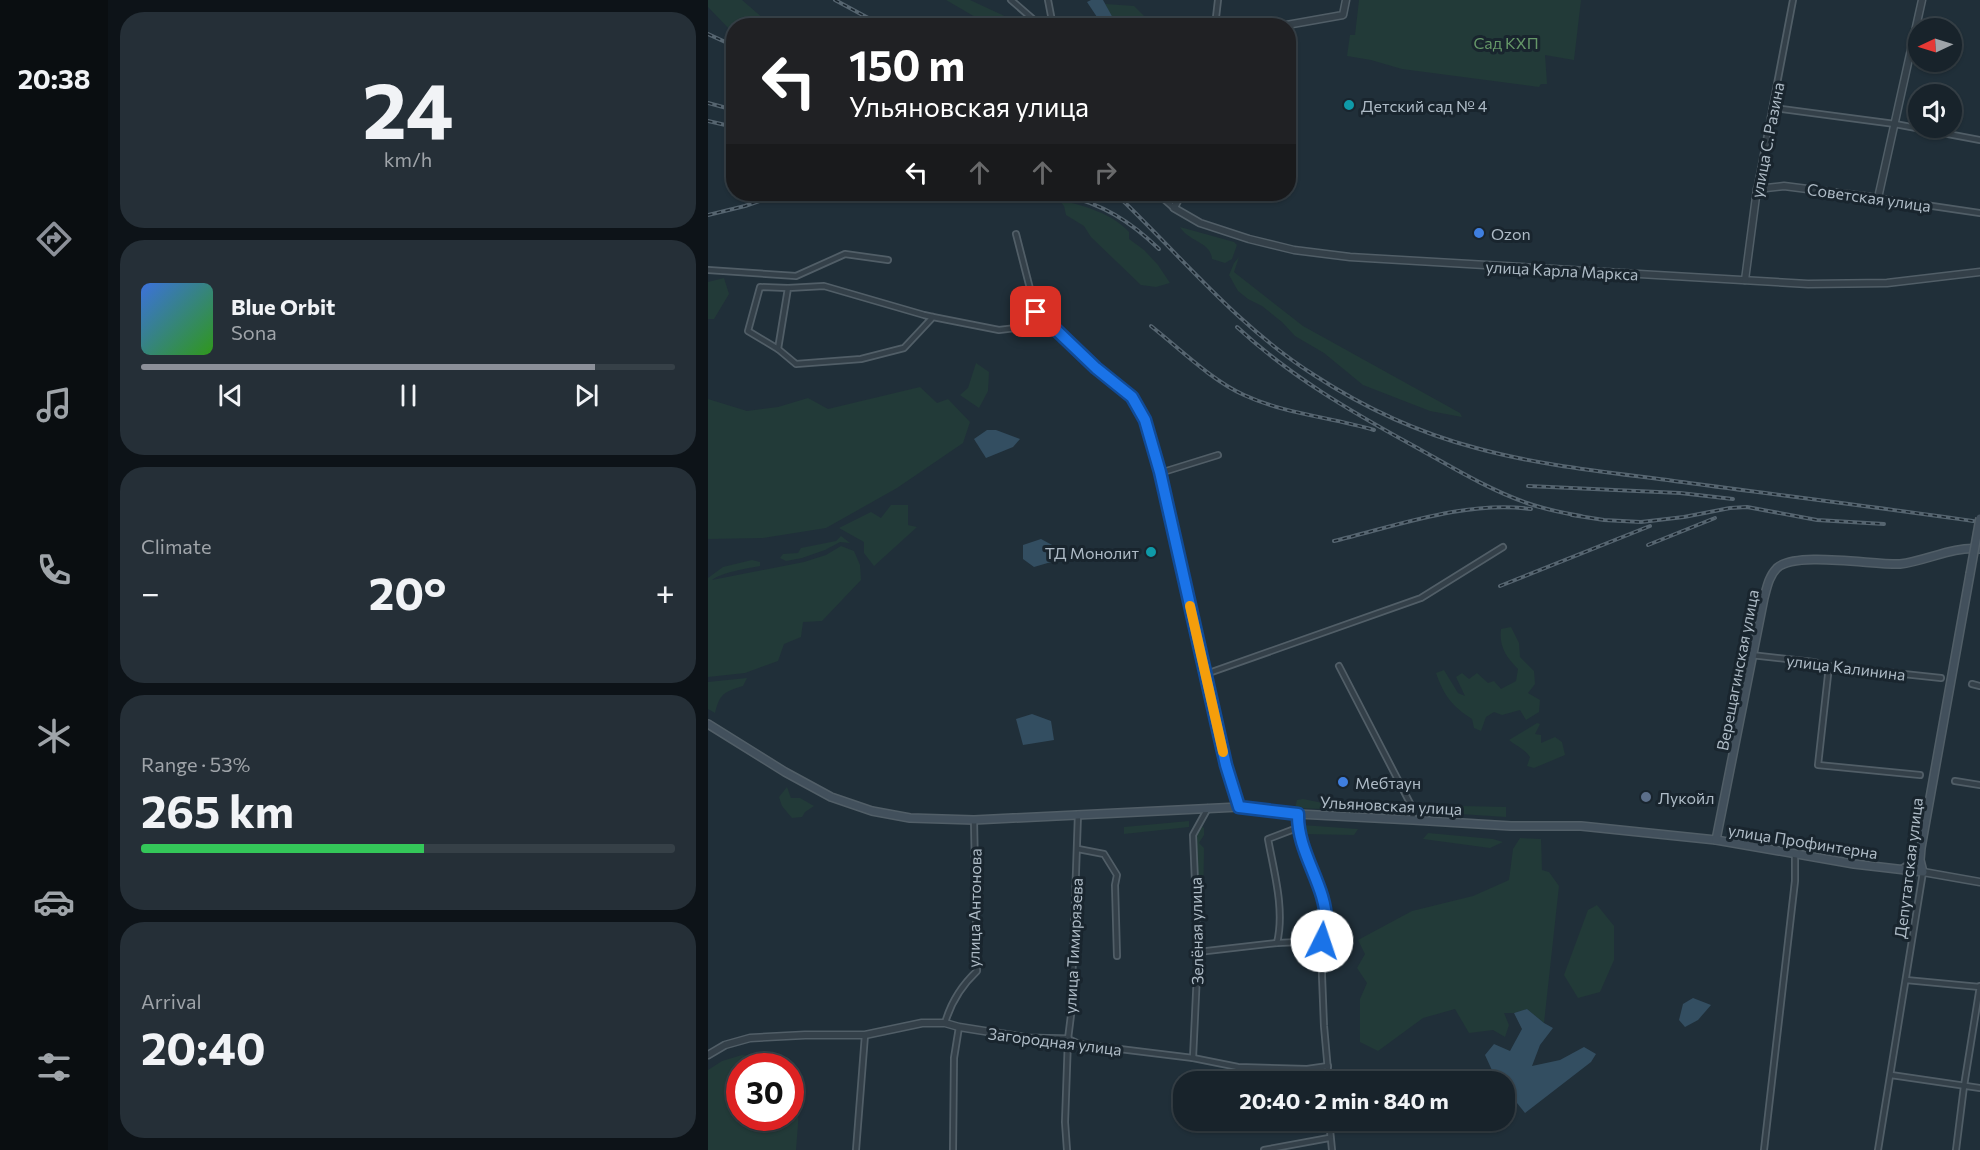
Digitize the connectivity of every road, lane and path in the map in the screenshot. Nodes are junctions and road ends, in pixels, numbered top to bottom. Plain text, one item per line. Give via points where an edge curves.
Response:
1 (1011, 0) edge
2 (1048, 0) edge
3 (1218, 0) edge
4 (1346, 0) edge
5 (1793, 0) edge
6 (1922, 0) edge
7 (1032, 18) edge
8 (1051, 18) edge
9 (1216, 18) edge
10 (1296, 23) edge
11 (1774, 108) junction
12 (1895, 124) junction
13 (1980, 140) edge
14 (1757, 189) junction
15 (1878, 198) junction
16 (1166, 201) edge
17 (1178, 201) edge
18 (1174, 208) junction
19 (1980, 213) edge
20 (1016, 234) dead end
21 (888, 260) dead end
22 (708, 270) edge
23 (1980, 272) edge
24 (1745, 280) junction
25 (788, 288) junction
26 (933, 317) junction
27 (1050, 324) junction
28 (778, 349) junction
29 (1218, 455) dead end
30 (1160, 472) junction
31 (1980, 518) edge
32 (1503, 547) dead end
33 (1980, 549) edge
34 (1751, 655) junction
35 (1339, 666) dead end
36 (1829, 666) junction
37 (1206, 674) junction
38 (1941, 678) dead end
39 (1972, 684) dead end
40 (1980, 686) edge
41 (708, 724) edge
42 (1920, 775) dead end
43 (1955, 781) dead end
44 (1980, 785) edge
45 (1239, 807) junction
46 (1208, 808) junction
47 (1078, 814) junction
48 (1298, 814) junction
49 (974, 820) junction
50 (1413, 820) junction
51 (1297, 828) junction
52 (1716, 840) junction
53 (1921, 848) junction
54 (1078, 849) junction
55 (1795, 853) junction
56 (1898, 870) junction
57 (1923, 872) junction
58 (1980, 882) edge
59 (1322, 941) junction
60 (1277, 943) junction
61 (1198, 952) junction
62 (1117, 956) dead end
63 (1906, 980) junction
64 (1980, 987) edge
65 (945, 1023) junction
66 (959, 1028) junction
67 (865, 1035) junction
68 (1068, 1039) junction
69 (708, 1055) edge
70 (1193, 1058) junction
71 (1328, 1066) junction
72 (1328, 1071) edge
73 (1890, 1075) junction
74 (1964, 1086) junction
75 (1980, 1088) edge
76 (1329, 1131) edge
77 (1329, 1138) junction
78 (856, 1150) edge
79 (953, 1150) edge
80 (1067, 1150) edge
81 (1264, 1150) edge
82 (1332, 1150) edge
83 (1764, 1150) edge
84 (1878, 1150) edge
85 (1956, 1150) edge

1 - 7 street
2 - 8 street
3 - 9 street
4 - 10 street via 1343,15
5 - 11 street, улица С. Разина
6 - 12 street
11 - 12 street
11 - 14 street, улица С. Разина
12 - 13 street
12 - 15 street
14 - 15 street, Советская улица via 1784,186
14 - 24 street, улица С. Разина
15 - 19 street, Советская улица
16 - 18 street, улица Карла Маркса
17 - 18 street
18 - 24 street, улица Карла Маркса via 1218,230 1319,253
20 - 27 street via 1036,312
21 - 22 street via 845,254 796,276
23 - 24 street, улица Карла Маркса via 1860,284
25 - 26 street via 824,286
25 - 28 street
25 - 28 street via 760,287 748,331
26 - 27 street via 999,330
26 - 28 street via 904,348 861,359 796,364
27 - 30 street via 1132,397 1145,420
29 - 30 street
30 - 37 street
31 - 53 main road, Депутатская улица, bridge
32 - 37 street via 1421,598
33 - 34 main road, Верещагинская улица via 1900,564 1813,559 1787,562 1778,567 1768,583
34 - 36 street, улица Калинина
34 - 52 main road, Верещагинская улица
35 - 50 street via 1411,805
36 - 38 street, улица Калинина
36 - 42 street via 1818,765
37 - 45 street
39 - 40 street
41 - 49 main road, Ульяновская улица via 785,772 851,805 910,818
43 - 44 street
45 - 46 main road, Ульяновская улица
45 - 48 main road, Ульяновская улица
46 - 47 main road, Ульяновская улица
46 - 61 street, Зелёная улица via 1193,835
47 - 49 main road, Ульяновская улица
47 - 54 street, улица Тимирязева
48 - 50 main road, Ульяновская улица
48 - 51 street
49 - 65 street, улица Антонова via 976,971 958,993
50 - 52 main road, Ульяновская улица via 1581,826
51 - 59 street via 1322,897 1326,922
51 - 60 street via 1268,839 1278,897
52 - 55 main road, улица Профинтерна
53 - 56 street via 1912,861
53 - 57 main road, Депутатская улица
54 - 62 street via 1104,854 1118,874
54 - 68 street, улица Тимирязева
55 - 56 main road, улица Профинтерна
55 - 83 street
56 - 57 main road, улица Профинтерна
57 - 58 street
57 - 63 street, Депутатская улица
59 - 60 street
59 - 71 street
60 - 61 street
61 - 70 street, Зелёная улица
63 - 64 street
63 - 73 street, Депутатская улица
64 - 74 street
65 - 66 street, Загородная улица
65 - 67 street, Загородная улица via 911,1024
66 - 68 street, Загородная улица via 1028,1038
66 - 79 street via 954,1058
67 - 69 street, Загородная улица via 737,1040
67 - 78 street
68 - 70 street, Загородная улица via 1079,1044
68 - 80 street, улица Тимирязева
70 - 71 street, Загородная улица via 1238,1067
71 - 72 street
73 - 74 street
73 - 84 street, Депутатская улица
74 - 75 street
74 - 85 street
76 - 77 street
77 - 81 street
77 - 82 street

